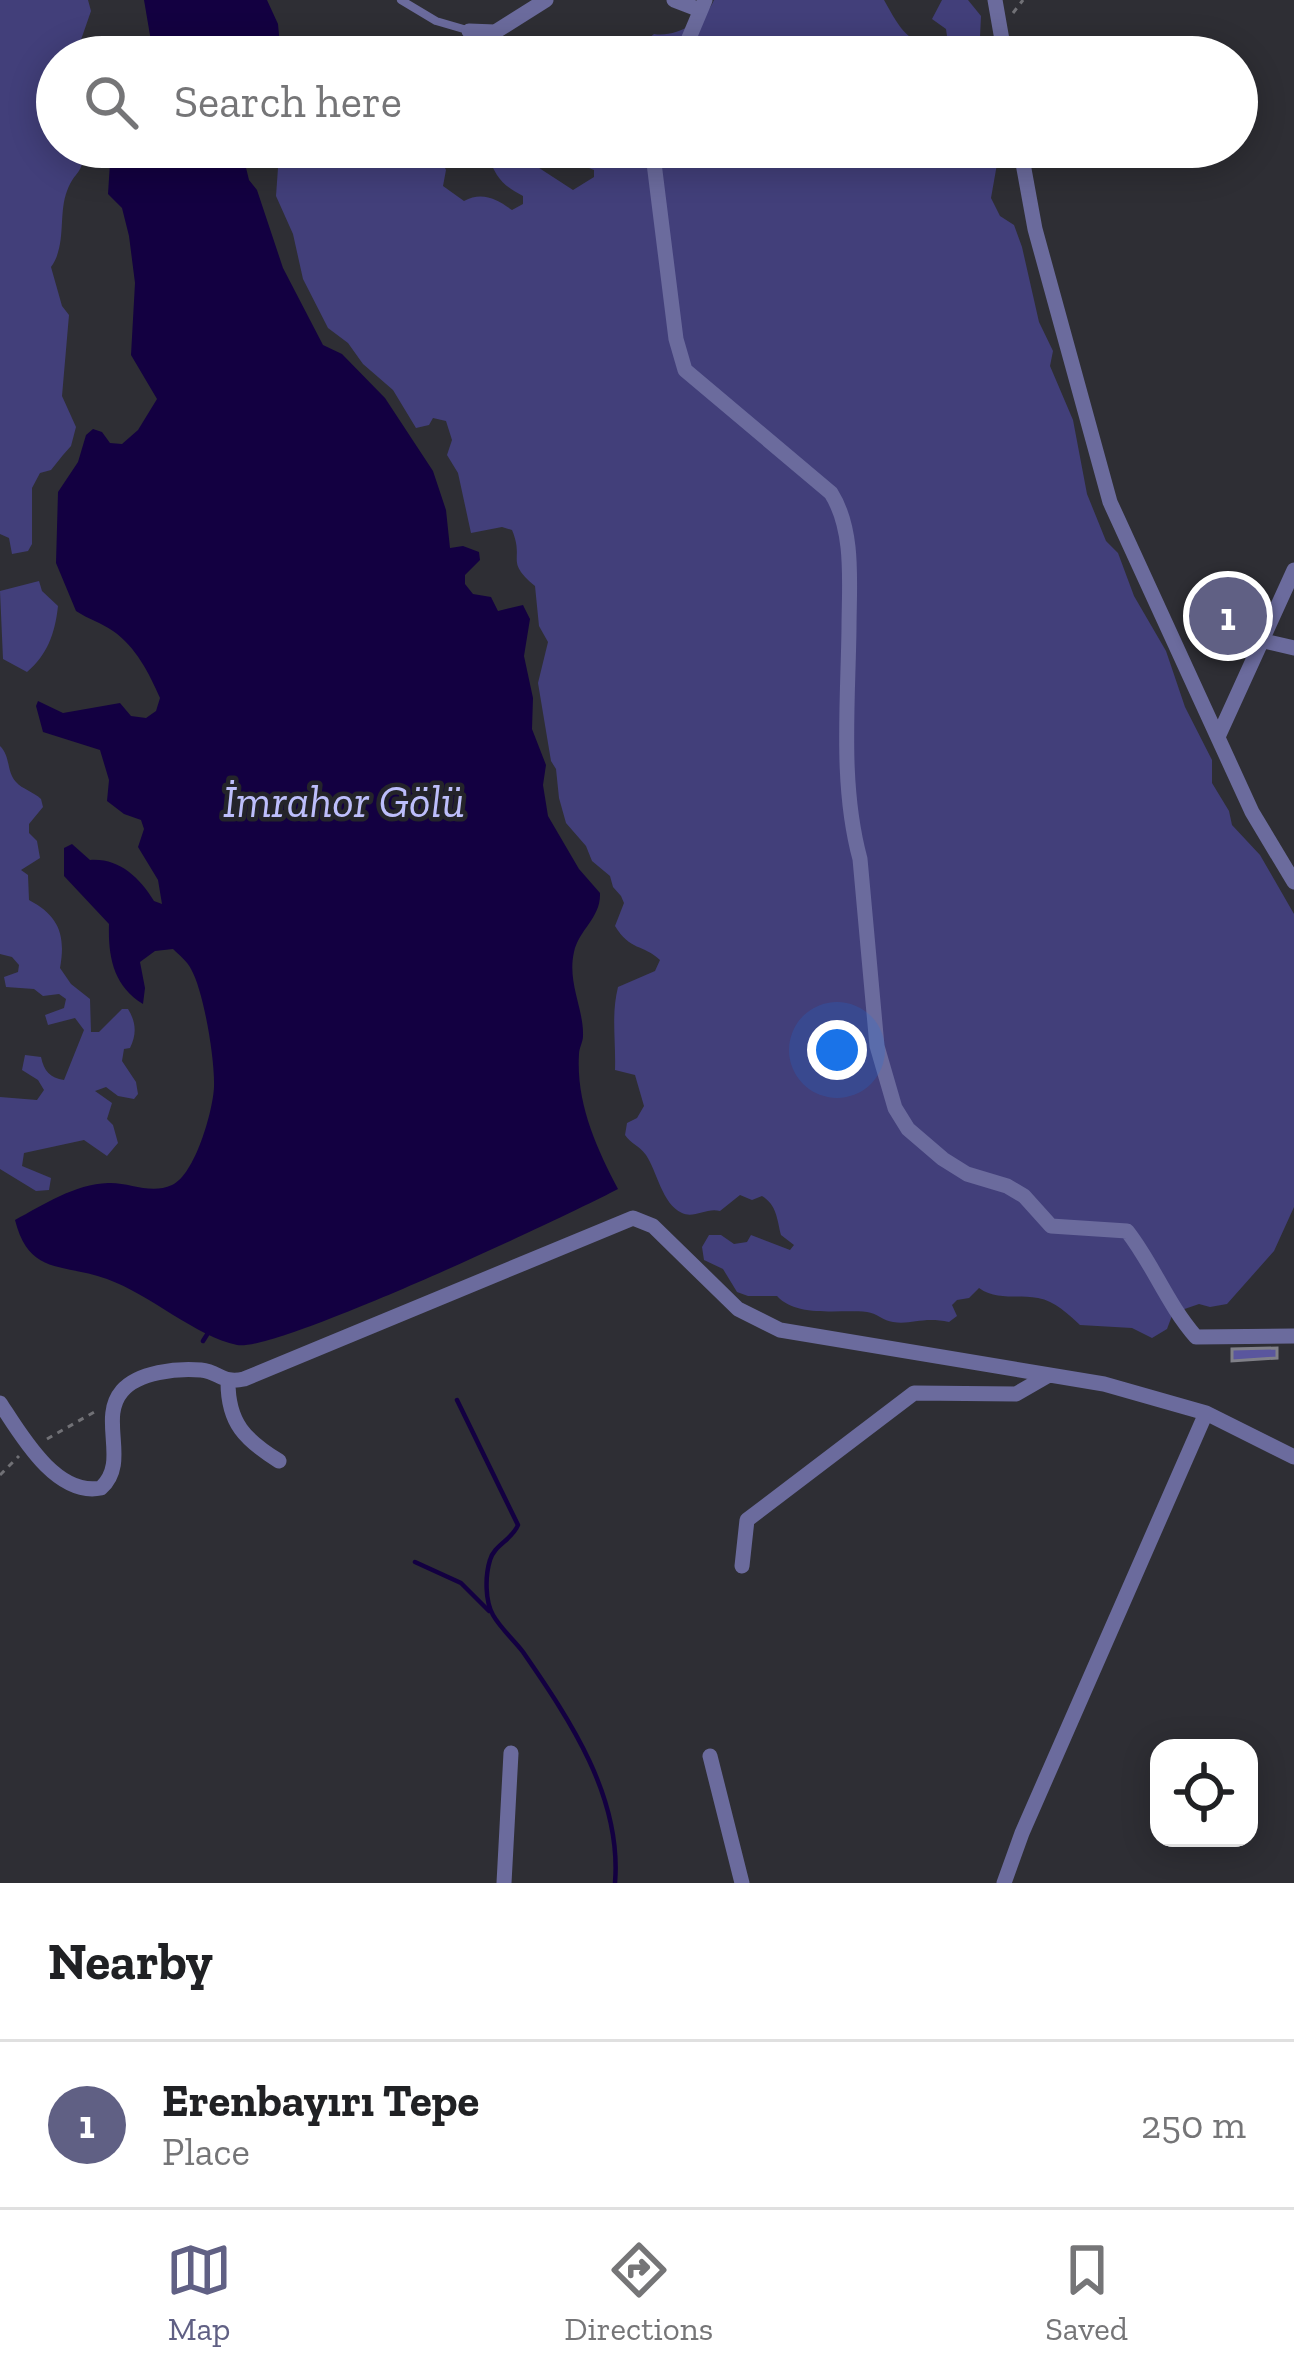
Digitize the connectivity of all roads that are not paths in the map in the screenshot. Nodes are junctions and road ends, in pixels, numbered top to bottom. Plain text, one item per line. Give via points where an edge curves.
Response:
1 (401, 0) edge
2 (546, 0) edge
3 (674, 0) edge
4 (995, 0) edge
5 (702, 5) edge
6 (469, 31) joint
7 (689, 36) edge
8 (1001, 36) edge
9 (655, 168) edge
10 (1024, 168) edge
11 (1294, 570) edge
12 (1260, 640) junction
13 (1294, 648) edge
14 (1218, 737) junction
15 (1294, 881) edge
16 (1294, 1336) edge
17 (1049, 1375) junction
18 (228, 1382) junction
19 (0, 1403) edge
20 (1206, 1413) junction
21 (1294, 1457) edge
22 (279, 1461) dead end
23 (742, 1566) dead end
24 (511, 1753) dead end
25 (710, 1756) dead end
26 (504, 1883) edge
27 (742, 1883) edge
28 (1004, 1883) edge

1 - 6 lane
2 - 6 street via 496,32
3 - 5 street
4 - 8 street
5 - 7 street
9 - 16 street via 685,370 840,507 849,580 852,830 878,1046 895,1108 943,1159 1024,1196 1052,1226 1126,1231 1196,1337
10 - 14 street via 1103,482
11 - 12 street
12 - 13 street
12 - 14 street
14 - 15 street
17 - 18 street via 758,1322 653,1226 633,1218
17 - 20 street
17 - 23 street via 1016,1394 914,1393 747,1520
18 - 19 street via 200,1370 135,1380 114,1405 114,1470 92,1490 69,1483 28,1446
18 - 22 street via 236,1426
20 - 21 street
20 - 28 street
24 - 26 street
25 - 27 street

